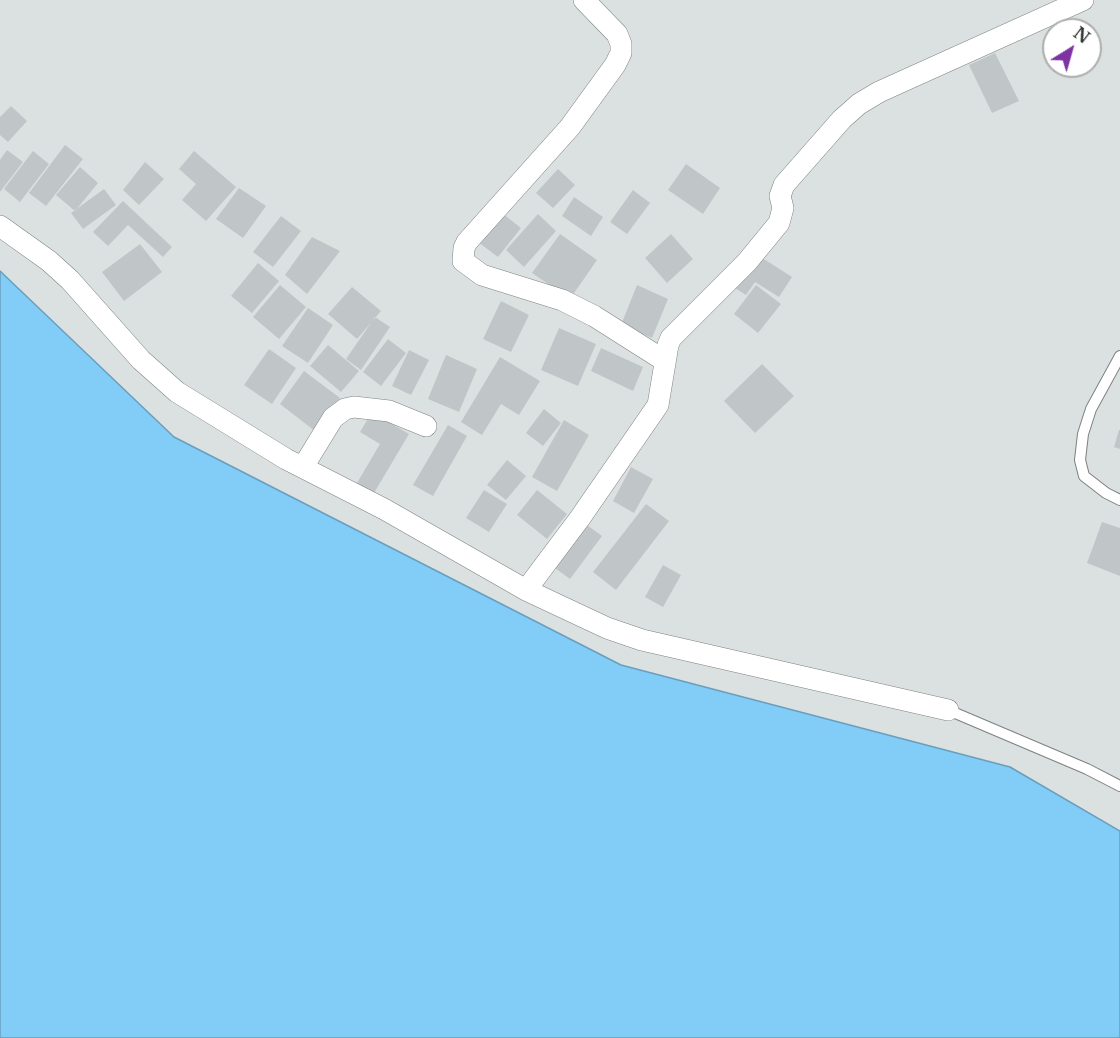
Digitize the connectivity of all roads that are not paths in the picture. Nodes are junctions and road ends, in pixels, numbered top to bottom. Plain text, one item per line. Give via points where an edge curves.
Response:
1 (584, 0) edge
2 (1083, 0) edge
3 (0, 226) edge
4 (1120, 356) edge
5 (665, 361) junction
6 (426, 426) dead end
7 (303, 467) junction
8 (1120, 500) edge
9 (526, 590) junction
10 (948, 710) joint
11 (1120, 786) edge

1 - 5 street via 617,34 621,53 570,127 467,242 463,261 482,275 562,300
2 - 5 street via 859,104 784,185 779,223 747,262 671,338
3 - 7 street via 70,280 141,360 177,392
4 - 8 lane via 1091,410 1080,460 1084,476
5 - 9 street via 658,405 652,415
6 - 7 street via 389,411 354,406 345,409 333,418
7 - 9 street
9 - 10 street via 642,640
10 - 11 lane

